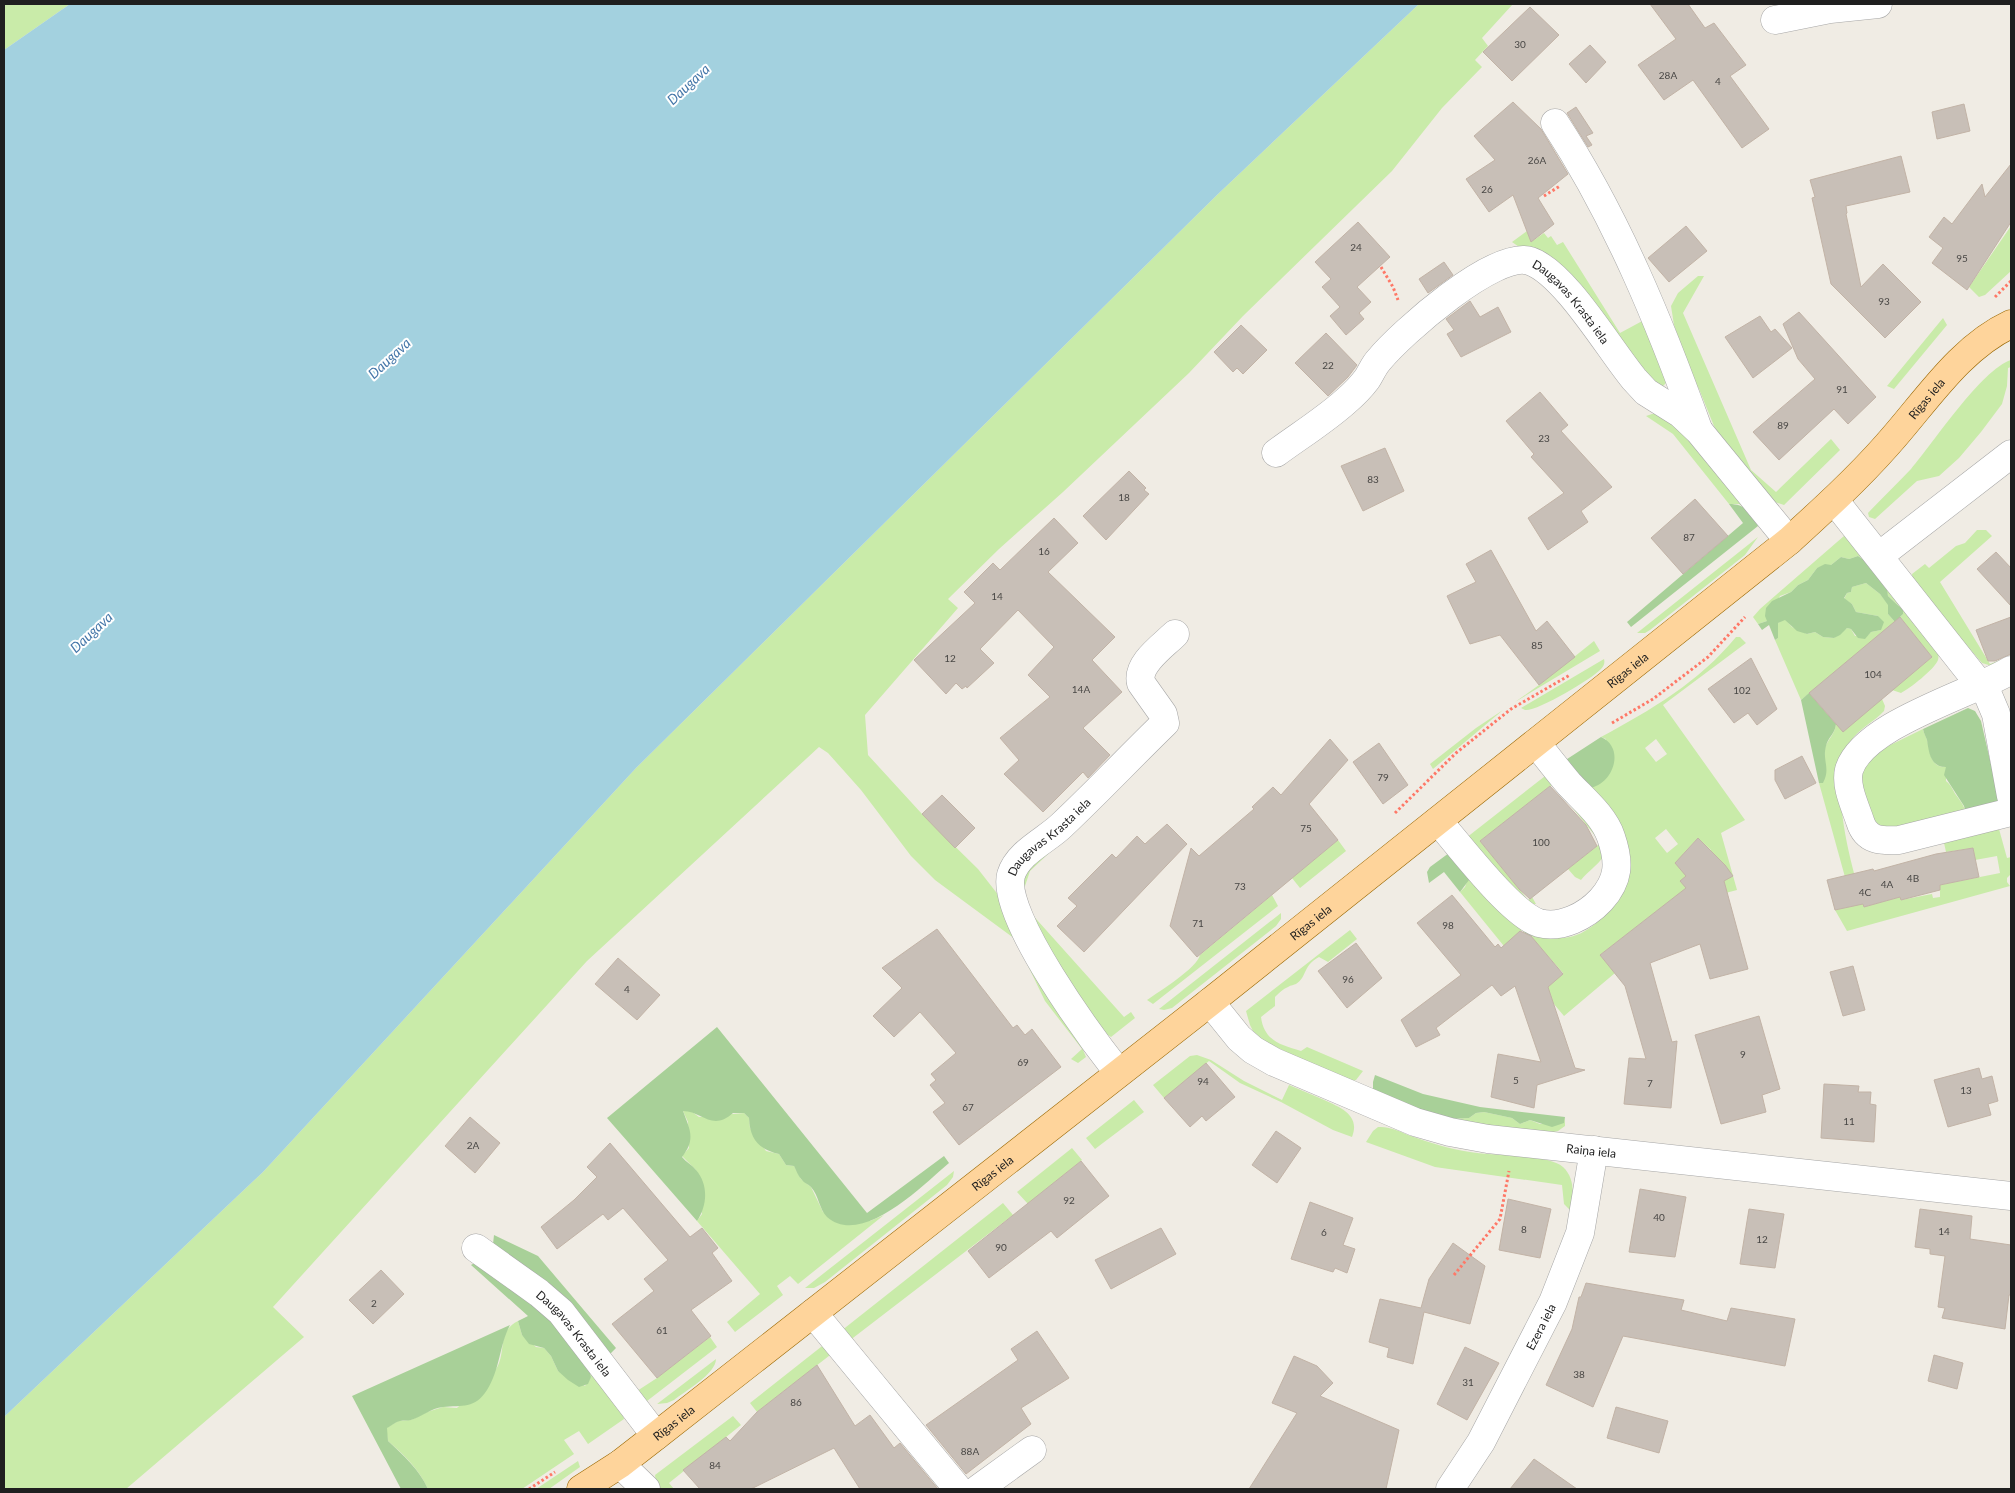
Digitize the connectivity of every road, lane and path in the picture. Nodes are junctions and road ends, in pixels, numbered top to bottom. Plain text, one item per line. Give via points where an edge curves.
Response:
1 (1878, 4) edge
2 (1775, 20) dead end
3 (1555, 123) dead end
4 (1382, 267) dead end
5 (1416, 322) junction
6 (2011, 324) edge
7 (1699, 431) junction
8 (1276, 453) dead end
9 (2011, 454) edge
10 (1834, 500) junction
11 (1789, 540) junction
12 (1879, 556) junction
13 (1175, 634) dead end
14 (2011, 670) edge
15 (1576, 671) dead end
16 (1981, 684) junction
17 (1536, 743) junction
18 (2011, 796) edge
19 (2011, 812) edge
20 (1392, 816) dead end
21 (1438, 821) junction
22 (1210, 1002) junction
23 (1118, 1072) junction
24 (1513, 1141) junction
25 (1594, 1150) junction
26 (2011, 1196) edge
27 (476, 1248) dead end
28 (1454, 1275) dead end
29 (813, 1313) junction
30 (656, 1436) junction
31 (1032, 1450) dead end
32 (620, 1464) junction
33 (560, 1469) dead end
34 (529, 1489) edge
35 (581, 1489) edge
36 (646, 1489) edge
37 (958, 1489) edge
38 (978, 1489) edge
39 (1450, 1489) edge

1 - 2 street
3 - 7 street via 1602,201 1652,306
4 - 5 path via 1399,302
5 - 7 street, Daugavas Krasta iela via 1492,268 1513,260 1530,261 1564,286 1646,392 1681,414
5 - 8 street, Daugavas Krasta iela via 1377,361 1365,381 1345,402
6 - 10 main road, Rīgas iela via 1978,344 1958,362 1914,416
7 - 11 street, Daugavas Krasta iela
9 - 12 street
10 - 11 main road, Rīgas iela
10 - 12 street
11 - 17 main road, Rīgas iela
12 - 16 street
13 - 23 street, Daugavas Krasta iela via 1145,665 1140,678 1140,683 1164,714 1165,723 1061,827 1020,860 1011,875 1010,892 1020,919 1049,973
14 - 16 street
15 - 20 path via 1511,709 1456,753
16 - 18 street via 1996,714
16 - 19 street via 1898,724 1869,743 1855,758 1849,771 1850,789 1862,826 1870,837 1882,841 1899,840
17 - 21 main road, Rīgas iela
17 - 21 street via 1600,816 1611,836 1617,874 1609,891 1596,906 1561,924 1539,923 1495,886
21 - 22 main road, Rīgas iela
22 - 23 main road, Rīgas iela
22 - 24 street, Raiņa iela via 1239,1038 1274,1062 1415,1122 1478,1138
23 - 29 main road, Rīgas iela
24 - 25 street, Raiņa iela
24 - 28 path via 1500,1219
25 - 26 street, Raiņa iela
25 - 39 street, Ezera iela via 1580,1233 1553,1302 1481,1442
27 - 30 street, Daugavas Krasta iela via 560,1312
29 - 30 main road, Rīgas iela
29 - 37 street
30 - 32 main road, Rīgas iela
31 - 38 street
32 - 35 main road, Rīgas iela
32 - 36 street
33 - 34 path

